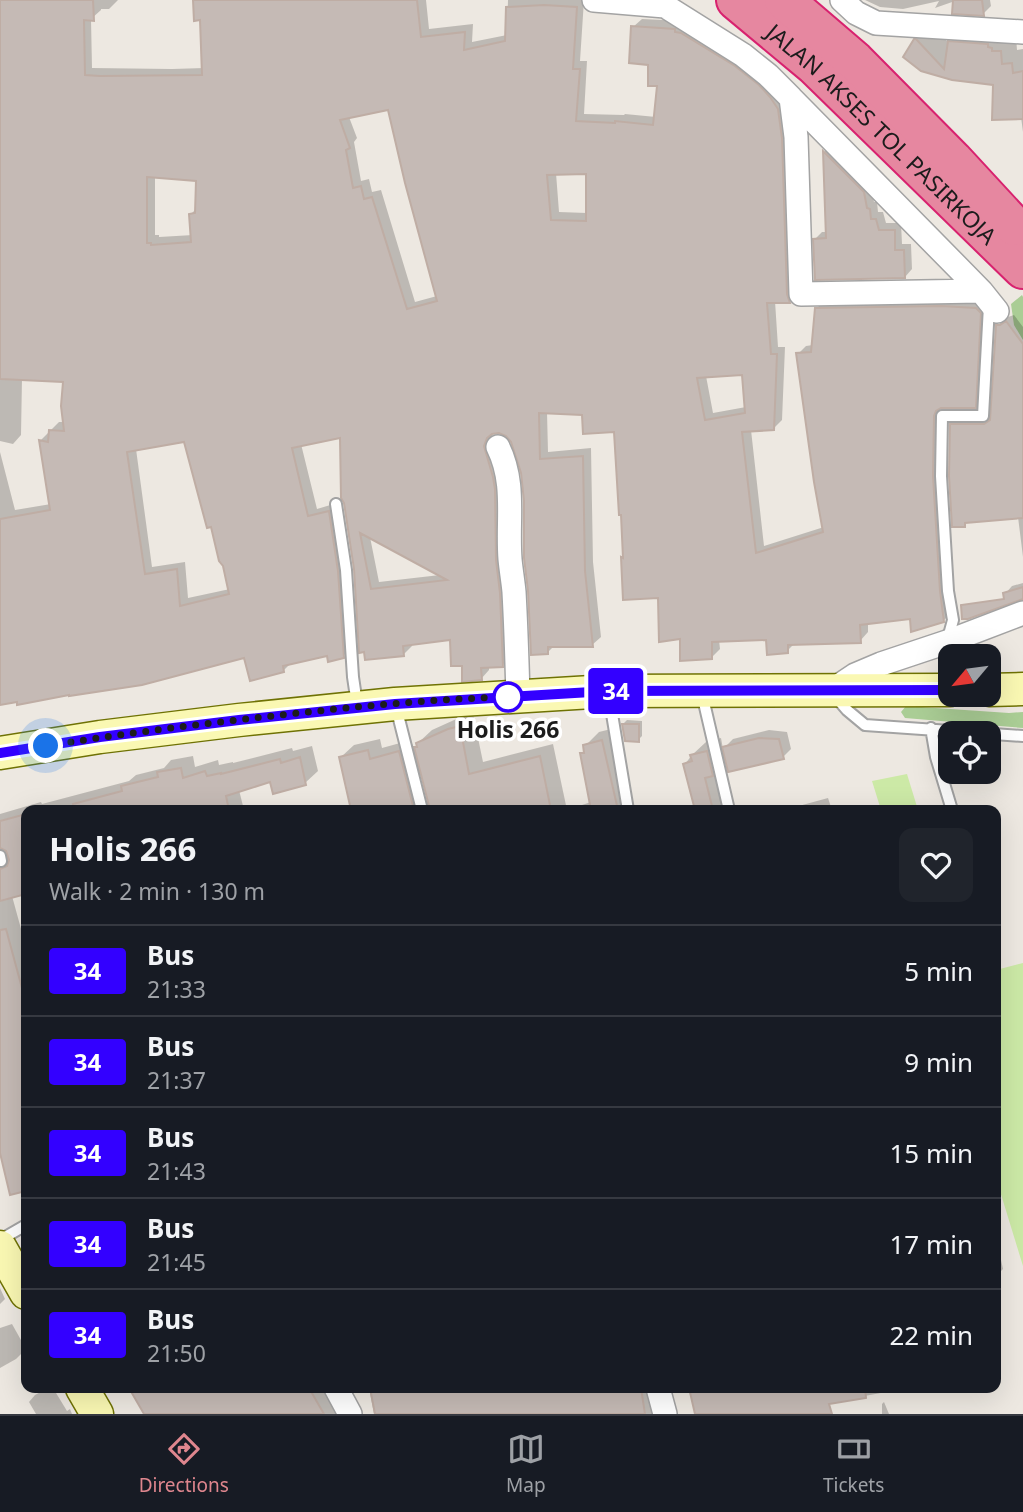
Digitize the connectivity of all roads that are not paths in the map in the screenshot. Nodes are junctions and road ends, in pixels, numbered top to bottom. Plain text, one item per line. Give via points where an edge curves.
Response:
1 (594, 0) edge
2 (736, 0) edge
3 (784, 0) edge
4 (842, 0) edge
5 (662, 3) edge
6 (1023, 32) edge
7 (791, 98) junction
8 (1023, 235) edge
9 (1023, 269) edge
10 (989, 301) junction
11 (498, 447) dead end
12 (337, 504) dead end
13 (1023, 613) edge
14 (947, 642) junction
15 (938, 690) edge
16 (1001, 690) edge
17 (1023, 690) edge
18 (608, 691) junction
19 (701, 691) junction
20 (831, 691) junction
21 (518, 696) junction
22 (395, 704) junction
23 (358, 707) junction
24 (931, 728) junction
25 (1023, 736) edge
26 (0, 753) edge
27 (421, 805) edge
28 (627, 805) edge
29 (728, 805) edge
30 (950, 805) edge
31 (21, 1228) edge
32 (0, 1240) edge
33 (0, 1247) edge
34 (21, 1284) edge
35 (85, 1393) edge
36 (339, 1393) edge
37 (659, 1393) edge
38 (97, 1414) edge
39 (350, 1414) edge
40 (665, 1414) edge

1 - 5 street
2 - 9 highway, JALAN AKSES TOL PASIRKOJA via 814,65
3 - 8 highway, JALAN AKSES TOL PASIRKOJA via 855,61
4 - 6 street via 876,23
5 - 7 street via 743,55
7 - 10 street
7 - 10 street via 801,294
10 - 14 lane via 983,416 942,416 941,476 953,620
11 - 21 street via 510,486
12 - 23 lane
13 - 14 street
14 - 20 street via 855,674
15 - 20 street
16 - 17 street
18 - 19 street
18 - 21 street
18 - 28 lane
19 - 20 street
19 - 29 lane
20 - 24 lane via 865,725
21 - 22 street
22 - 23 street
22 - 27 lane
23 - 26 street
24 - 25 lane
24 - 30 lane
31 - 32 lane
33 - 34 street
35 - 38 street
36 - 39 street
37 - 40 street

